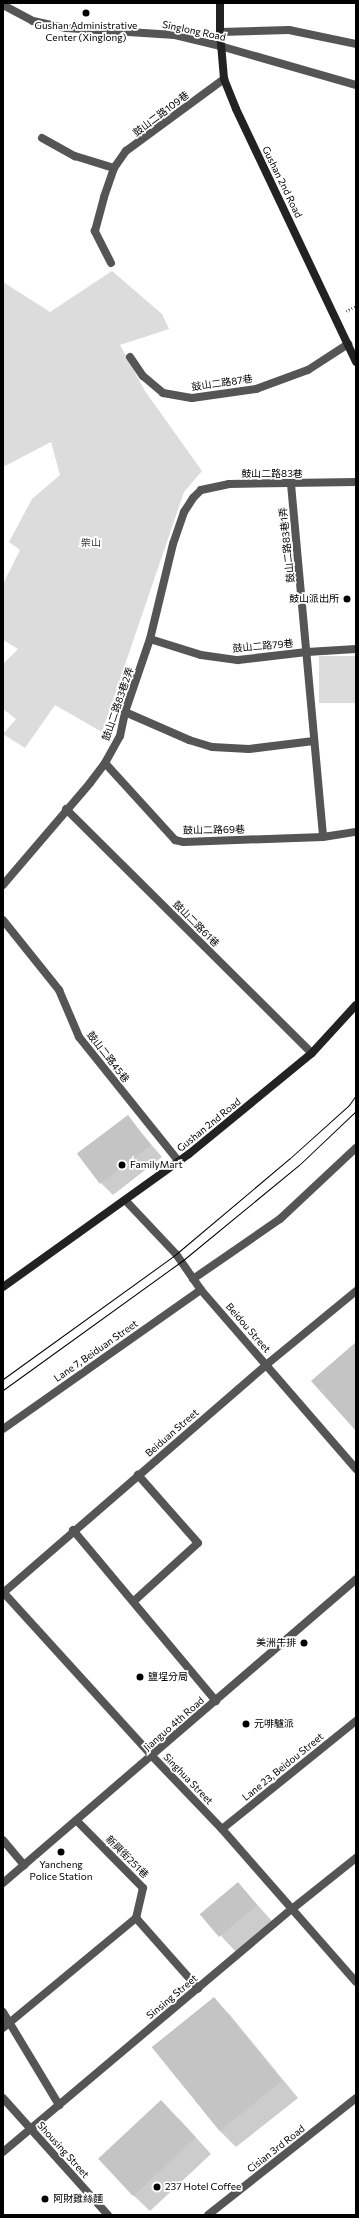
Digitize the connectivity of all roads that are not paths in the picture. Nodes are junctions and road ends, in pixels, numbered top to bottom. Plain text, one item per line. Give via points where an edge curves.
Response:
1 (220, 3) edge
2 (3, 5) edge
3 (220, 32) junction
4 (356, 44) edge
5 (220, 46) junction
6 (224, 79) junction
7 (356, 85) edge
8 (42, 138) dead end
9 (114, 168) junction
10 (111, 263) dead end
11 (348, 344) junction
12 (130, 357) dead end
13 (356, 362) edge
14 (356, 482) edge
15 (291, 484) junction
16 (193, 498) joint
17 (150, 639) junction
18 (356, 649) edge
19 (308, 652) junction
20 (125, 712) junction
21 (314, 741) junction
22 (105, 763) junction
23 (66, 810) junction
24 (356, 832) edge
25 (323, 837) junction
26 (3, 885) edge
27 (3, 920) edge
28 (356, 1005) edge
29 (312, 1053) junction
30 (356, 1148) edge
31 (179, 1162) junction
32 (126, 1201) junction
33 (192, 1279) junction
34 (3, 1287) edge
35 (201, 1290) junction
36 (356, 1291) edge
37 (266, 1364) junction
38 (3, 1429) edge
39 (356, 1469) edge
40 (138, 1475) junction
41 (73, 1530) junction
42 (356, 1579) edge
43 (3, 1592) edge
44 (134, 1601) junction
45 (216, 1701) junction
46 (356, 1721) edge
47 (152, 1756) junction
48 (77, 1821) junction
49 (222, 1829) junction
50 (3, 1840) edge
51 (356, 1858) edge
52 (24, 1865) junction
53 (3, 1883) edge
54 (292, 1909) junction
55 (136, 1918) junction
56 (356, 1982) edge
57 (198, 1988) junction
58 (3, 2012) edge
59 (6, 2025) edge
60 (3, 2098) edge
61 (356, 2098) edge
62 (59, 2105) junction
63 (31, 2129) junction
64 (3, 2152) edge
65 (108, 2215) edge
66 (208, 2215) edge

1 - 3 street, Gushan 2nd Road
2 - 5 street, Singlong Road via 33,21 66,28 161,33
3 - 4 street via 289,30
3 - 5 street, Gushan 2nd Road
5 - 6 street, Gushan 2nd Road
5 - 7 street, Singlong Road
6 - 9 street, 鼓山二路109巷 via 126,151
6 - 11 street, Gushan 2nd Road
8 - 9 street via 75,156
9 - 10 street, 鼓山二路109巷 via 95,231
11 - 12 street, 鼓山二路87巷 via 308,370 256,389 192,398 163,393 143,376
11 - 13 street, Gushan 2nd Road
14 - 15 street, 鼓山二路83巷
15 - 16 street, 鼓山二路83巷 via 229,484 201,490
15 - 19 street, 鼓山二路83巷1弄
16 - 17 street, 鼓山二路83巷2弄 via 184,512 173,544
17 - 19 street, 鼓山二路79巷 via 201,655 238,660
17 - 20 street, 鼓山二路83巷2弄
18 - 19 street, 鼓山二路79巷
19 - 21 street, 鼓山二路83巷1弄
20 - 21 street via 189,740 212,747 249,749
20 - 22 street, 鼓山二路83巷2弄 via 120,736
21 - 25 street, 鼓山二路83巷1弄
22 - 23 street, 鼓山二路83巷2弄
22 - 25 street, 鼓山二路69巷 via 175,840 184,842
23 - 26 street, 鼓山二路83巷2弄
23 - 29 street, 鼓山二路61巷
24 - 25 street, 鼓山二路69巷
27 - 31 street, 鼓山二路45巷 via 59,990 79,1037
28 - 29 street, Gushan 2nd Road
29 - 31 street, Gushan 2nd Road
30 - 33 street via 280,1219
31 - 32 street, Gushan 2nd Road
32 - 33 street, Beidou Street via 176,1254
32 - 34 street, Gushan 2nd Road
33 - 35 street, Beidou Street
35 - 37 street, Beidou Street
35 - 38 street, Lane 7, Beiduan Street
36 - 37 street, Beiduan Street
37 - 39 street, Beidou Street
37 - 40 street, Beiduan Street
40 - 41 street, Beiduan Street
40 - 44 street via 198,1543
41 - 43 street, Beiduan Street
41 - 44 street
42 - 45 street, Jianguo 4th Road
43 - 47 street, Singhua Street
44 - 45 street
45 - 47 street, Jianguo 4th Road
46 - 49 street, Lane 23, Beidou Street
47 - 48 street, Jianguo 4th Road
47 - 49 street, Singhua Street
48 - 52 street, Jianguo 4th Road
48 - 55 street, 新興街251巷 via 143,1888
49 - 54 street, Singhua Street
50 - 52 street
51 - 54 street, Sinsing Street
52 - 53 street, Jianguo 4th Road
54 - 56 street, Singhua Street
54 - 57 street, Sinsing Street
55 - 57 street
55 - 59 street
57 - 62 street, Sinsing Street
58 - 59 street
59 - 62 street
60 - 63 street, Shousing Street
61 - 66 street, Cisian 3rd Road
62 - 63 street, Sinsing Street
63 - 64 street, Sinsing Street
63 - 65 street, Shousing Street

